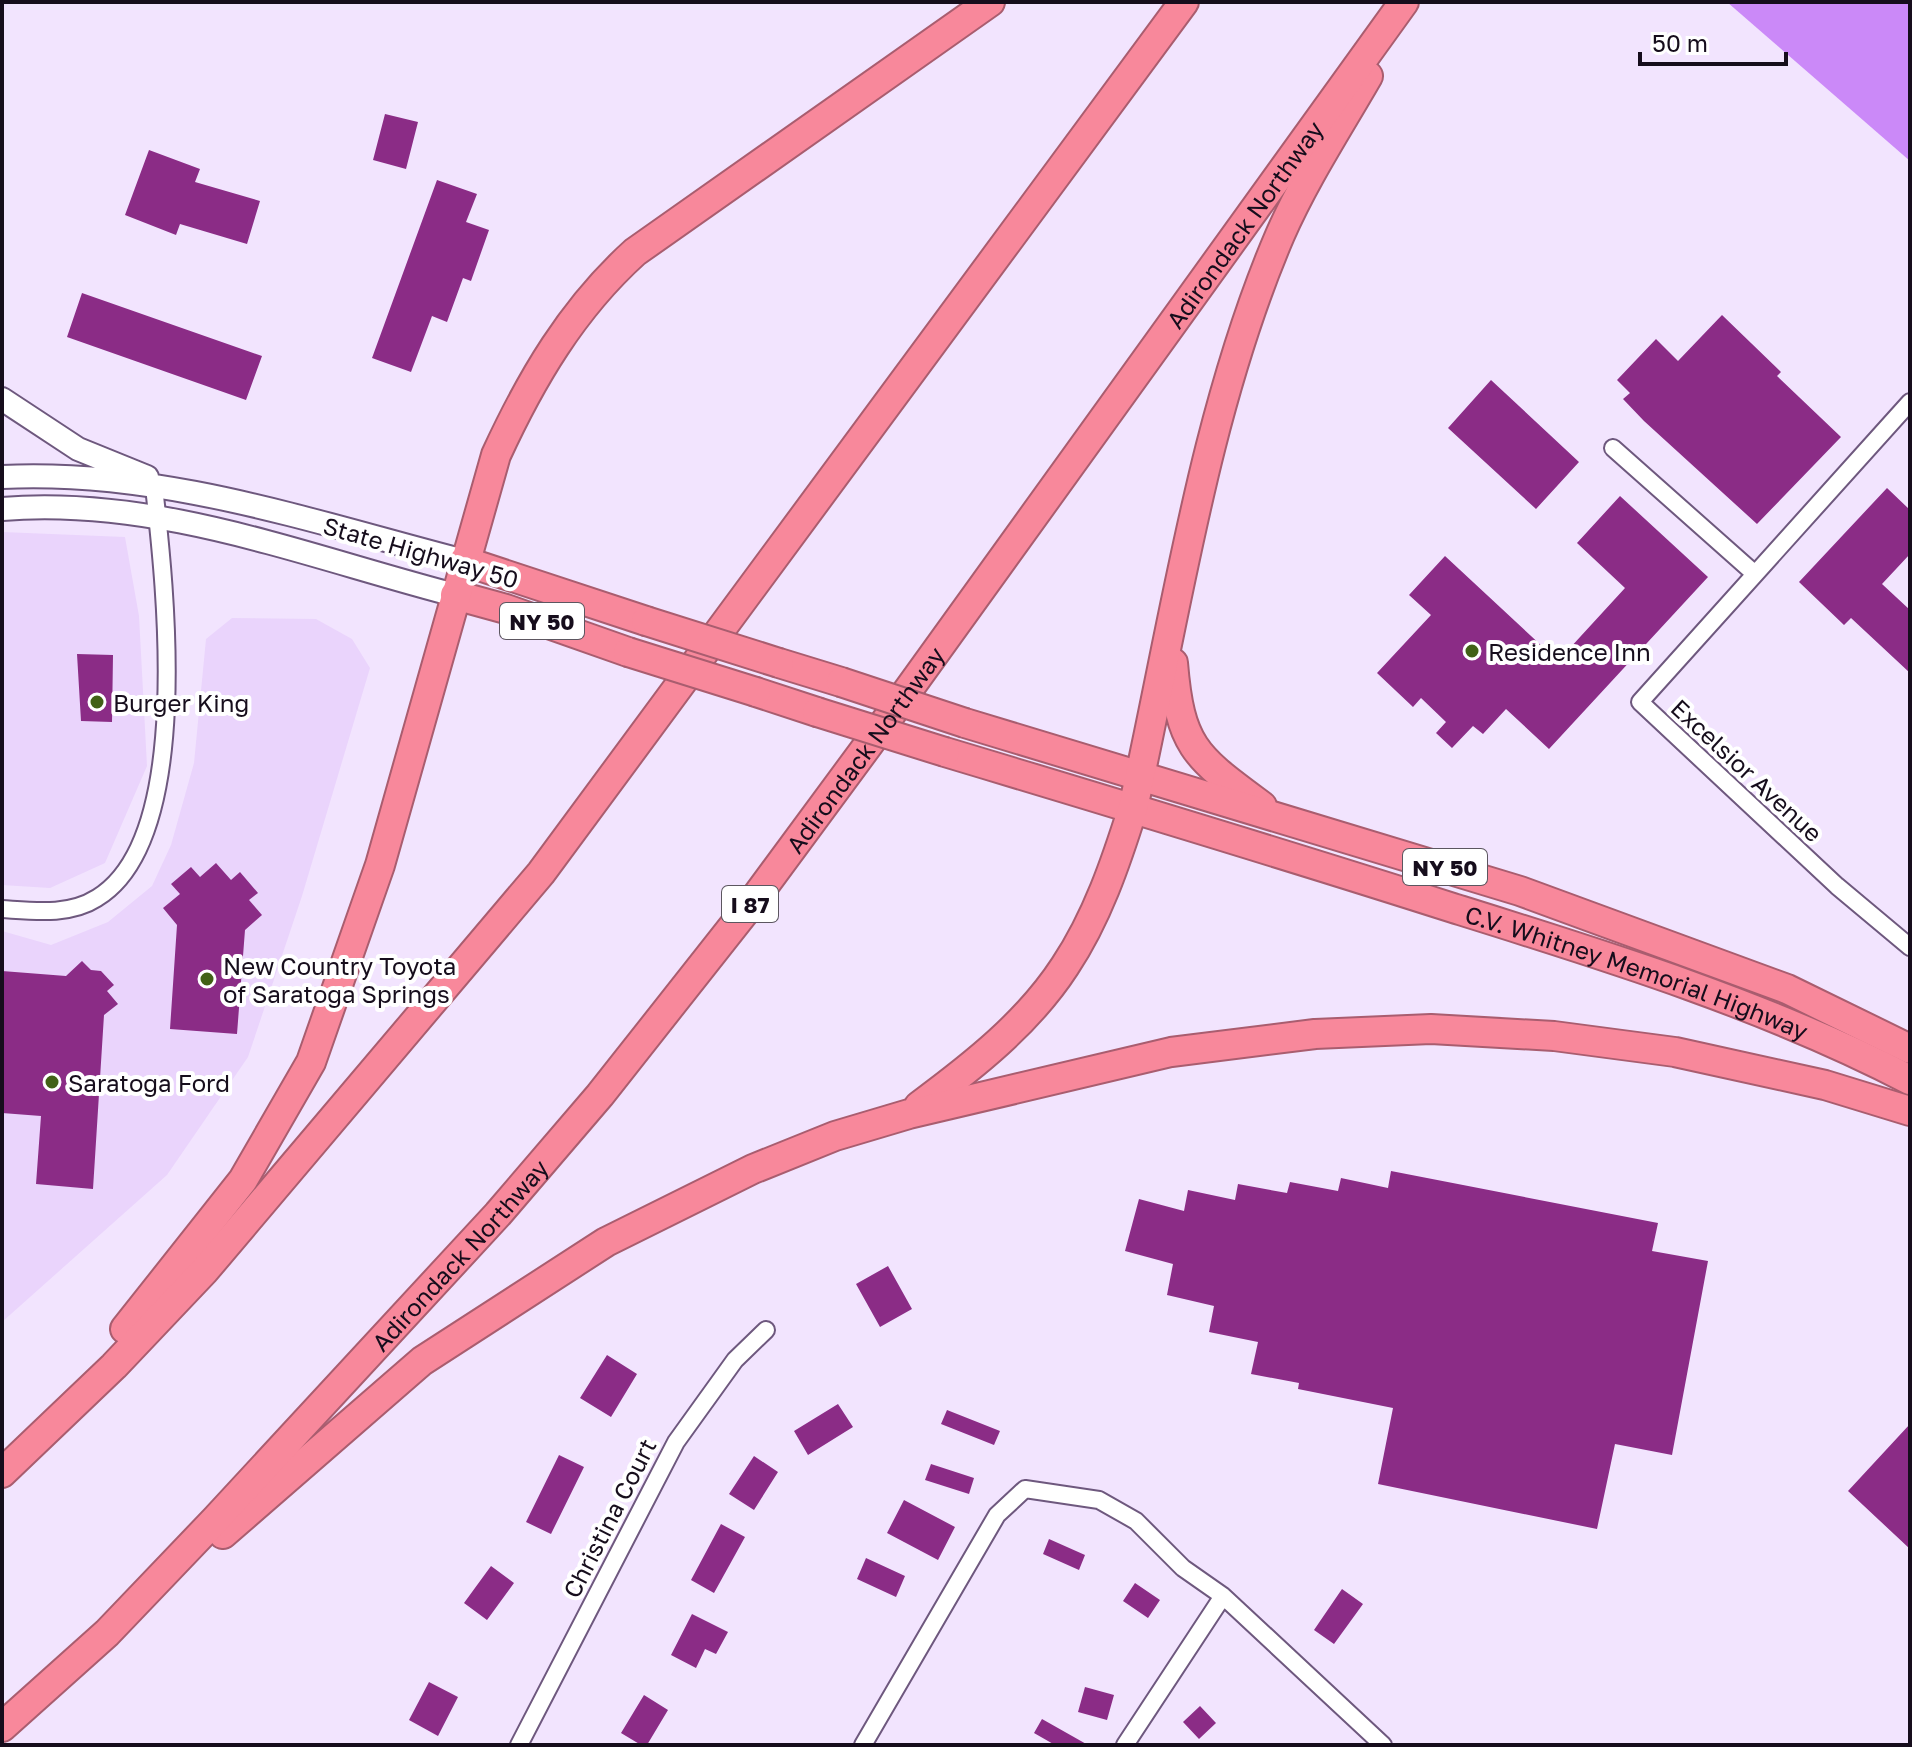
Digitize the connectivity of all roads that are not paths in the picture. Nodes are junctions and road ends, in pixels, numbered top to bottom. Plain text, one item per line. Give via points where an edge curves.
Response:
1 (990, 2) edge
2 (1184, 2) edge
3 (1404, 2) edge
4 (1411, 2) edge
5 (2, 399) edge
6 (1910, 402) edge
7 (1613, 448) dead end
8 (2, 477) edge
9 (154, 487) junction
10 (190, 491) junction
11 (2, 509) edge
12 (157, 519) junction
13 (464, 561) junction
14 (1755, 574) junction
15 (455, 595) junction
16 (1171, 629) junction
17 (965, 723) joint
18 (945, 752) joint
19 (1140, 777) junction
20 (1133, 808) junction
21 (1279, 818) junction
22 (2, 909) edge
23 (1910, 947) edge
24 (1910, 1049) edge
25 (1910, 1080) edge
26 (1910, 1111) edge
27 (909, 1114) junction
28 (766, 1330) dead end
29 (10, 1465) edge
30 (1223, 1596) junction
31 (107, 1633) junction
32 (2, 1727) edge
33 (519, 1745) edge
34 (863, 1745) edge
35 (1125, 1745) edge
36 (1383, 1745) edge

1 - 13 highway via 659,233 606,279 524,396 496,455
2 - 29 highway via 541,873 205,1270
3 - 31 highway, Adirondack Northway / I 87 via 888,718 600,1095 498,1214
4 - 16 highway via 1319,160 1256,296 1230,374
5 - 10 main road via 78,449
6 - 14 street, Excelsior Avenue
7 - 14 street
8 - 9 main road, State Highway 50 / NY 50 via 36,475
9 - 10 main road, State Highway 50 / NY 50
9 - 12 street
10 - 13 main road, State Highway 50 / NY 50
11 - 12 main road, State Highway 50 / NY 50 via 75,509
12 - 15 main road, State Highway 50 / NY 50 via 305,551
12 - 22 street via 168,636 166,708 155,796 139,851 127,872 94,901 68,909
13 - 15 highway
13 - 17 highway, State Highway 50 / NY 50, bridge
14 - 23 street, Excelsior Avenue via 1640,702
15 - 18 highway, State Highway 50 / NY 50, bridge
15 - 29 highway via 380,865 311,1062 243,1180
16 - 19 highway
16 - 21 highway via 1177,707 1192,745 1207,765
17 - 19 highway, C.V. Whitney Memorial Highway / NY 50
18 - 20 highway, C.V. Whitney Memorial Highway / NY 50
19 - 20 highway
19 - 21 highway, C.V. Whitney Memorial Highway / NY 50
20 - 25 highway, C.V. Whitney Memorial Highway / NY 50 via 1633,966 1815,1035
20 - 27 highway via 1116,862 1065,967 976,1064
21 - 24 highway, C.V. Whitney Memorial Highway / NY 50 via 1520,891 1659,940 1787,989
26 - 27 highway via 1825,1085 1675,1052 1554,1036 1431,1029 1315,1034 1171,1052
27 - 31 highway via 835,1136 739,1175 606,1242 509,1302 390,1387
28 - 33 street, Christina Court via 735,1360 676,1442
30 - 34 street via 1183,1568 1136,1521 1099,1500 1025,1489 997,1515
30 - 35 street
30 - 36 street
31 - 32 highway, Adirondack Northway / I 87

